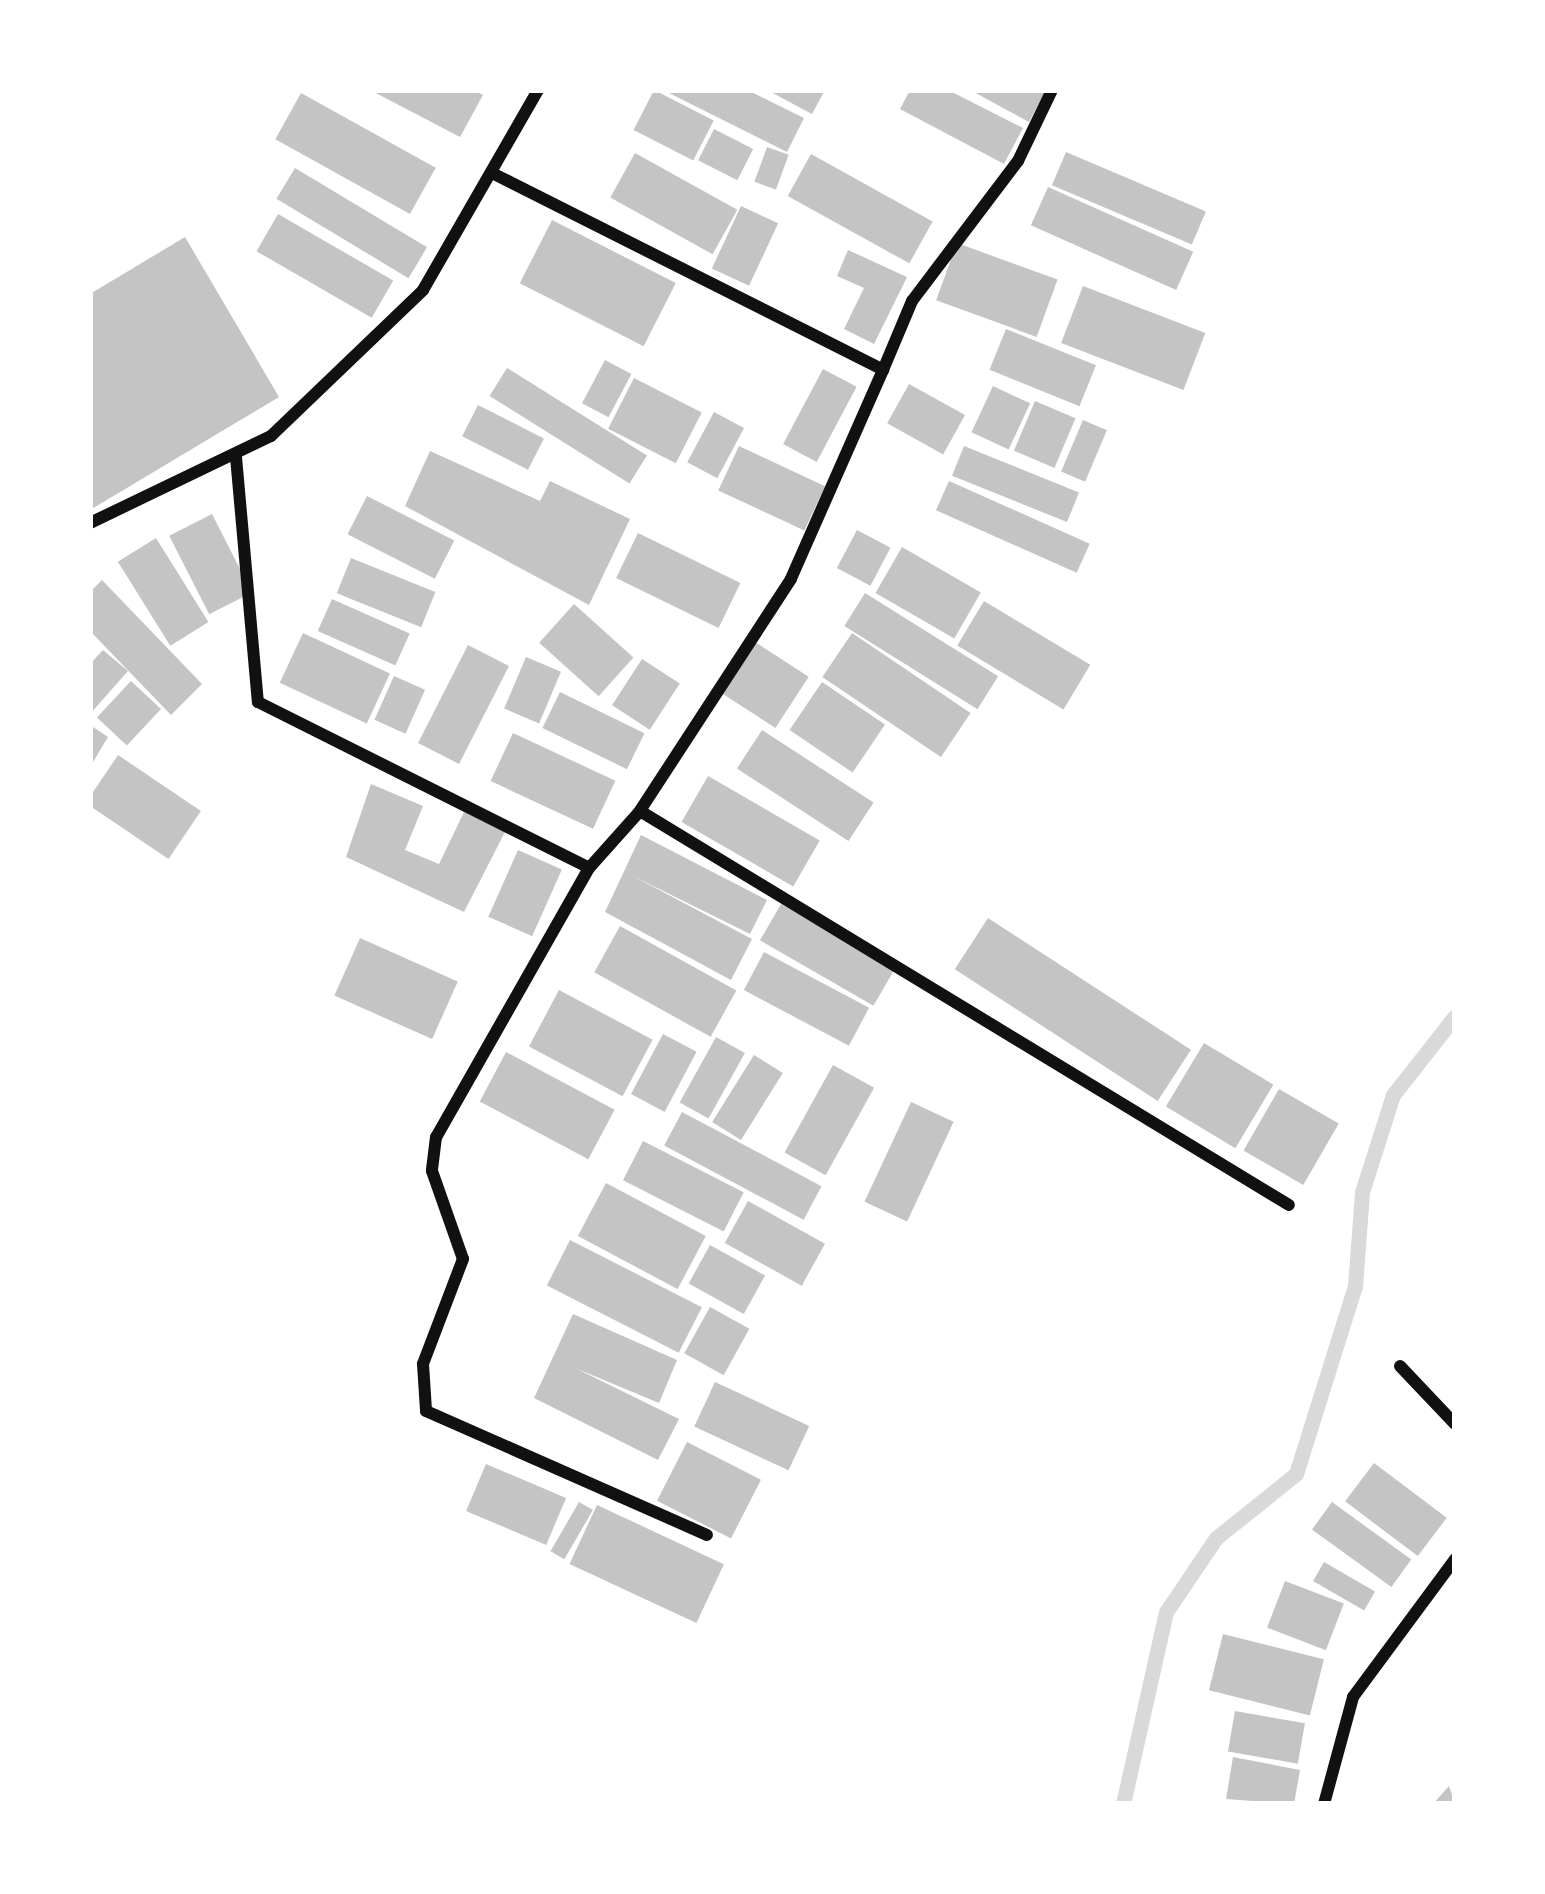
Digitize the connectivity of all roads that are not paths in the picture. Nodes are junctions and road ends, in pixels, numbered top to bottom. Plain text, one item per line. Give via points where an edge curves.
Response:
1 (538, 90) edge
2 (1052, 90) edge
3 (492, 173) junction
4 (883, 370) junction
5 (236, 457) junction
6 (90, 523) edge
7 (640, 811) junction
8 (589, 868) junction
9 (1289, 1205) dead end
10 (1400, 1366) dead end
11 (1455, 1424) edge
12 (706, 1535) dead end
13 (1455, 1559) edge
14 (1324, 1804) edge

1 - 3 street
2 - 4 street via 1018,161 913,301
3 - 4 street
3 - 5 street via 423,290
4 - 7 street via 791,579
5 - 6 street
5 - 8 street via 258,701
7 - 8 street
7 - 9 street
8 - 12 street via 436,1137 432,1171 463,1259 420,1388 426,1411 452,1429
10 - 11 street
13 - 14 street via 1353,1697

